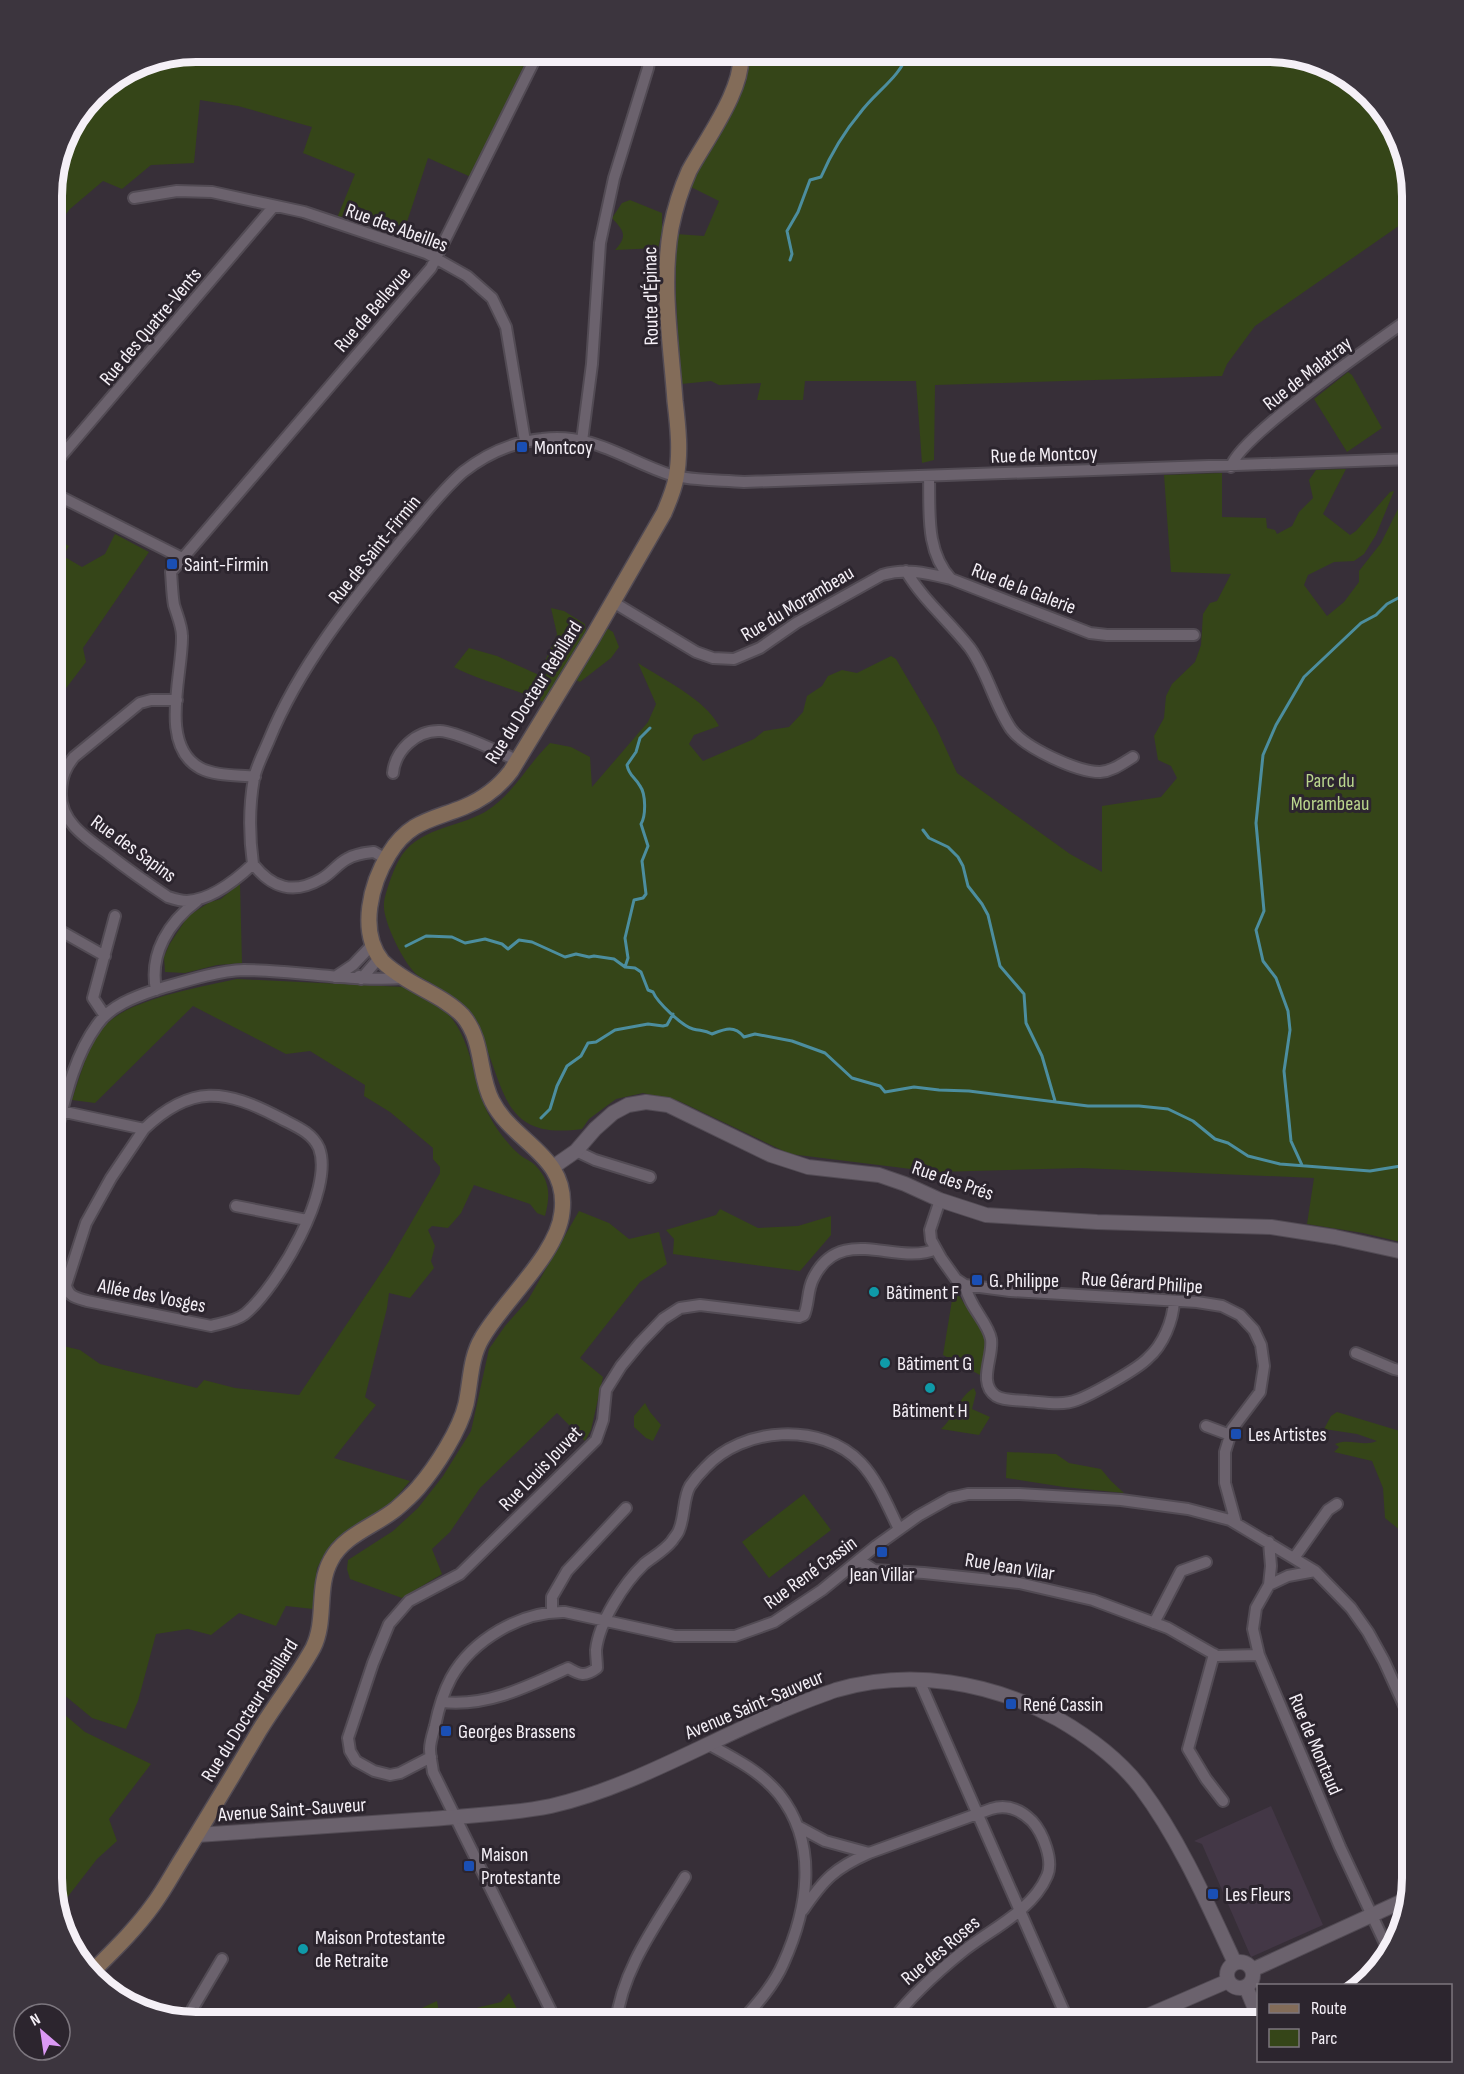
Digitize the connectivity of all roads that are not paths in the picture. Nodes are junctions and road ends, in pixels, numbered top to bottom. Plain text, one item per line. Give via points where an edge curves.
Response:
1 (534, 62) edge
2 (649, 62) edge
3 (741, 62) edge
4 (134, 198) dead end
5 (274, 206) junction
6 (438, 258) junction
7 (1402, 324) edge
8 (525, 441) junction
9 (582, 441) junction
10 (62, 455) edge
11 (1402, 459) edge
12 (1231, 467) junction
13 (677, 476) junction
14 (929, 476) junction
15 (62, 498) edge
16 (645, 547) joint
17 (182, 558) junction
18 (906, 570) junction
19 (951, 579) junction
20 (612, 602) junction
21 (1194, 635) dead end
22 (177, 700) junction
23 (1133, 757) dead end
24 (518, 761) junction
25 (393, 773) dead end
26 (255, 777) junction
27 (62, 778) edge
28 (62, 807) edge
29 (386, 859) junction
30 (253, 864) junction
31 (200, 899) junction
32 (115, 916) dead end
33 (62, 932) edge
34 (376, 951) junction
35 (105, 956) junction
36 (353, 965) junction
37 (334, 977) junction
38 (405, 978) junction
39 (361, 979) junction
40 (156, 990) junction
41 (105, 1016) junction
42 (62, 1097) edge
43 (62, 1111) edge
44 (144, 1129) junction
45 (576, 1151) junction
46 (553, 1167) junction
47 (650, 1177) dead end
48 (940, 1200) junction
49 (236, 1206) dead end
50 (307, 1220) junction
51 (936, 1249) junction
52 (1402, 1252) edge
53 (62, 1284) edge
54 (66, 1285) junction
55 (965, 1285) junction
56 (1174, 1301) junction
57 (1356, 1353) dead end
58 (1402, 1371) edge
59 (1206, 1426) dead end
60 (1230, 1435) junction
61 (1337, 1504) dead end
62 (626, 1508) dead end
63 (1236, 1523) junction
64 (899, 1529) junction
65 (1269, 1542) junction
66 (1294, 1558) junction
67 (859, 1560) junction
68 (1206, 1562) dead end
69 (1315, 1571) junction
70 (1269, 1585) junction
71 (552, 1612) junction
72 (606, 1620) junction
73 (1154, 1623) junction
74 (1214, 1654) junction
75 (1259, 1655) junction
76 (919, 1680) junction
77 (1402, 1701) edge
78 (442, 1702) junction
79 (708, 1744) junction
80 (431, 1757) junction
81 (1222, 1801) dead end
82 (978, 1814) junction
83 (455, 1817) junction
84 (799, 1827) junction
85 (197, 1835) junction
86 (869, 1853) junction
87 (685, 1877) dead end
88 (1400, 1902) edge
89 (803, 1910) junction
90 (1019, 1911) junction
91 (1373, 1915) junction
92 (1386, 1944) edge
93 (222, 1959) dead end
94 (1235, 1963) junction
95 (96, 1968) edge
96 (1252, 1970) junction
97 (1228, 1981) junction
98 (1246, 1987) junction
99 (192, 2012) edge
100 (551, 2012) edge
101 (618, 2012) edge
102 (750, 2012) edge
103 (899, 2012) edge
104 (1064, 2012) edge
105 (1156, 2012) edge
106 (1256, 2012) edge

1 - 6 street, Rue de Bellevue
2 - 9 street via 600,243
3 - 13 main road, Route d'Épinac via 737,80 682,189 671,226 667,291
4 - 5 street, Rue des Abeilles via 177,190 212,192
5 - 6 street, Rue des Abeilles via 304,212
5 - 10 street, Rue des Quatre-Vents
6 - 8 street, Rue des Abeilles via 482,288 499,311 509,340
6 - 17 street, Rue de Bellevue
7 - 12 street, Rue de Malatray via 1247,443
8 - 9 street, Rue de Saint-Firmin
8 - 26 street, Rue de Saint-Firmin via 497,451 450,484 388,557 302,675
9 - 13 street, Rue de Saint-Firmin via 610,448
11 - 12 street, Rue de Montcoy
12 - 14 street, Rue de Montcoy
13 - 14 street, Rue de Montcoy via 744,482
13 - 16 main road, Route d'Épinac via 664,513
14 - 19 street, Rue de la Galerie via 932,543 937,562
15 - 17 street
16 - 20 main road, Rue du Docteur Rebillard
17 - 22 street, Rue de Bellevue via 171,572 182,635
18 - 19 street, Rue du Morambeau
18 - 20 street, Rue du Morambeau via 871,580 760,648 734,659 696,652
18 - 23 street via 978,660 1007,722 1022,740 1084,770 1109,770
19 - 21 street, Rue de la Galerie via 1090,633
20 - 24 main road, Rue du Docteur Rebillard
22 - 26 street, Rue de Bellevue via 177,737 191,760 214,773
22 - 27 street, Rue des Sapins via 140,703 74,757
24 - 25 street via 448,733 429,732 399,753
24 - 29 main road, Rue du Docteur Rebillard via 497,787 479,800 413,827
26 - 30 street, Rue de Saint-Firmin via 249,832
28 - 31 street, Rue des Sapins via 75,828 132,873 168,897
29 - 30 street via 374,852 356,855 322,879 297,888 278,886 264,878
29 - 34 main road, Rue du Docteur Rebillard via 370,910
30 - 31 street via 239,877
31 - 40 street via 177,917 162,941 154,968
32 - 35 street
33 - 35 street
34 - 36 street
34 - 38 main road, Rue du Docteur Rebillard
34 - 39 street
35 - 41 street via 93,998
36 - 37 street
36 - 39 street
37 - 39 street
37 - 40 street via 243,970
38 - 39 street
38 - 46 main road, Rue du Docteur Rebillard via 461,1014 477,1040 492,1101
40 - 41 street via 137,996
41 - 42 street via 87,1039
43 - 44 street
44 - 50 street, Allée des Vosges via 181,1101 213,1095 268,1112 304,1131 312,1138 322,1160
44 - 54 street, Allée des Vosges via 86,1223
45 - 46 street, Rue des Prés
45 - 47 street
45 - 48 street, Rue des Prés via 613,1113 646,1102 668,1105 771,1155 808,1167 879,1175
46 - 85 main road, Rue du Docteur Rebillard via 563,1190 556,1234 478,1343 459,1426 418,1487 395,1510 343,1544 331,1558 324,1576 320,1629 313,1647
48 - 51 street via 930,1230
48 - 52 street, Rue des Prés via 986,1215 1271,1227
49 - 50 street
50 - 54 street, Allée des Vosges via 272,1285 243,1315 228,1322 211,1326 87,1301 72,1297
51 - 55 street via 956,1279
51 - 80 street, Rue Louis Jouvet via 924,1253 843,1251 830,1258 813,1278 807,1310 799,1317 700,1305 680,1308 663,1319 621,1366 606,1390 596,1440 460,1574 409,1601 389,1624 348,1738 350,1751 356,1761 390,1775
53 - 54 street, Allée des Vosges
55 - 56 street, Rue Gérard Philipe via 1010,1292
55 - 56 street via 991,1339 987,1379 990,1389 1006,1399 1055,1403 1078,1400 1149,1358 1174,1314
56 - 60 street, Rue Gérard Philipe via 1222,1306 1240,1315 1261,1345 1264,1366 1260,1392
57 - 58 street
59 - 60 street
60 - 63 street, Rue Gérard Philipe via 1225,1452 1226,1484
61 - 66 street via 1328,1510
62 - 71 street via 567,1571 552,1597
63 - 64 street, Rue René Cassin via 1188,1509 1121,1500 968,1494 937,1503
63 - 65 street, Rue René Cassin
64 - 67 street, Rue René Cassin
64 - 72 street via 877,1484 860,1462 838,1445 776,1434 748,1441 706,1467 689,1487 679,1530 665,1550 625,1586
65 - 66 street, Rue René Cassin
65 - 70 street, Rue de Montaud
66 - 69 street, Rue René Cassin
67 - 72 street, Rue René Cassin via 774,1622 735,1636 675,1636
67 - 73 street, Rue Jean Vilar via 874,1570 1019,1583 1093,1600
68 - 73 street via 1181,1571
69 - 70 street via 1288,1576
69 - 77 street, Rue René Cassin via 1368,1632
70 - 75 street, Rue de Montaud via 1256,1608 1253,1629
71 - 72 street, Rue René Cassin
71 - 78 street, Rue René Cassin via 506,1627 472,1650 450,1680
72 - 78 street via 596,1651 597,1668 587,1675 568,1668 489,1700
73 - 74 street, Rue Jean Vilar
74 - 75 street, Rue Jean Vilar
74 - 81 street via 1188,1749
75 - 91 street, Rue de Montaud
76 - 79 street, Avenue Saint-Sauveur via 838,1690
76 - 82 street
76 - 94 street, Avenue Saint-Sauveur via 986,1689 1033,1706 1074,1728 1114,1758 1162,1819
78 - 80 street, Rue René Cassin
79 - 83 street, Avenue Saint-Sauveur via 627,1780 560,1803
79 - 84 street via 760,1775 780,1795
80 - 83 street, Rue René Cassin via 433,1772
82 - 86 street, Rue des Roses
82 - 90 street
82 - 90 street, Rue des Roses via 1007,1807 1023,1812 1037,1827 1047,1847 1049,1873 1042,1887
83 - 85 street, Avenue Saint-Sauveur
83 - 100 street, Rue René Cassin
84 - 86 street via 825,1841
84 - 89 street via 806,1872
85 - 95 main road, Rue du Docteur Rebillard via 153,1905
86 - 89 street, Rue des Roses via 831,1874
87 - 101 street via 638,1956
88 - 91 street
89 - 102 street via 783,1965
90 - 103 street, Rue des Roses via 960,1953
90 - 104 street
91 - 92 street, Rue de Montaud
91 - 96 street
93 - 99 street
94 - 96 street via 1245,1963
94 - 97 street via 1228,1969
96 - 98 street via 1252,1982
97 - 98 street via 1236,1988
97 - 105 street
98 - 106 street

